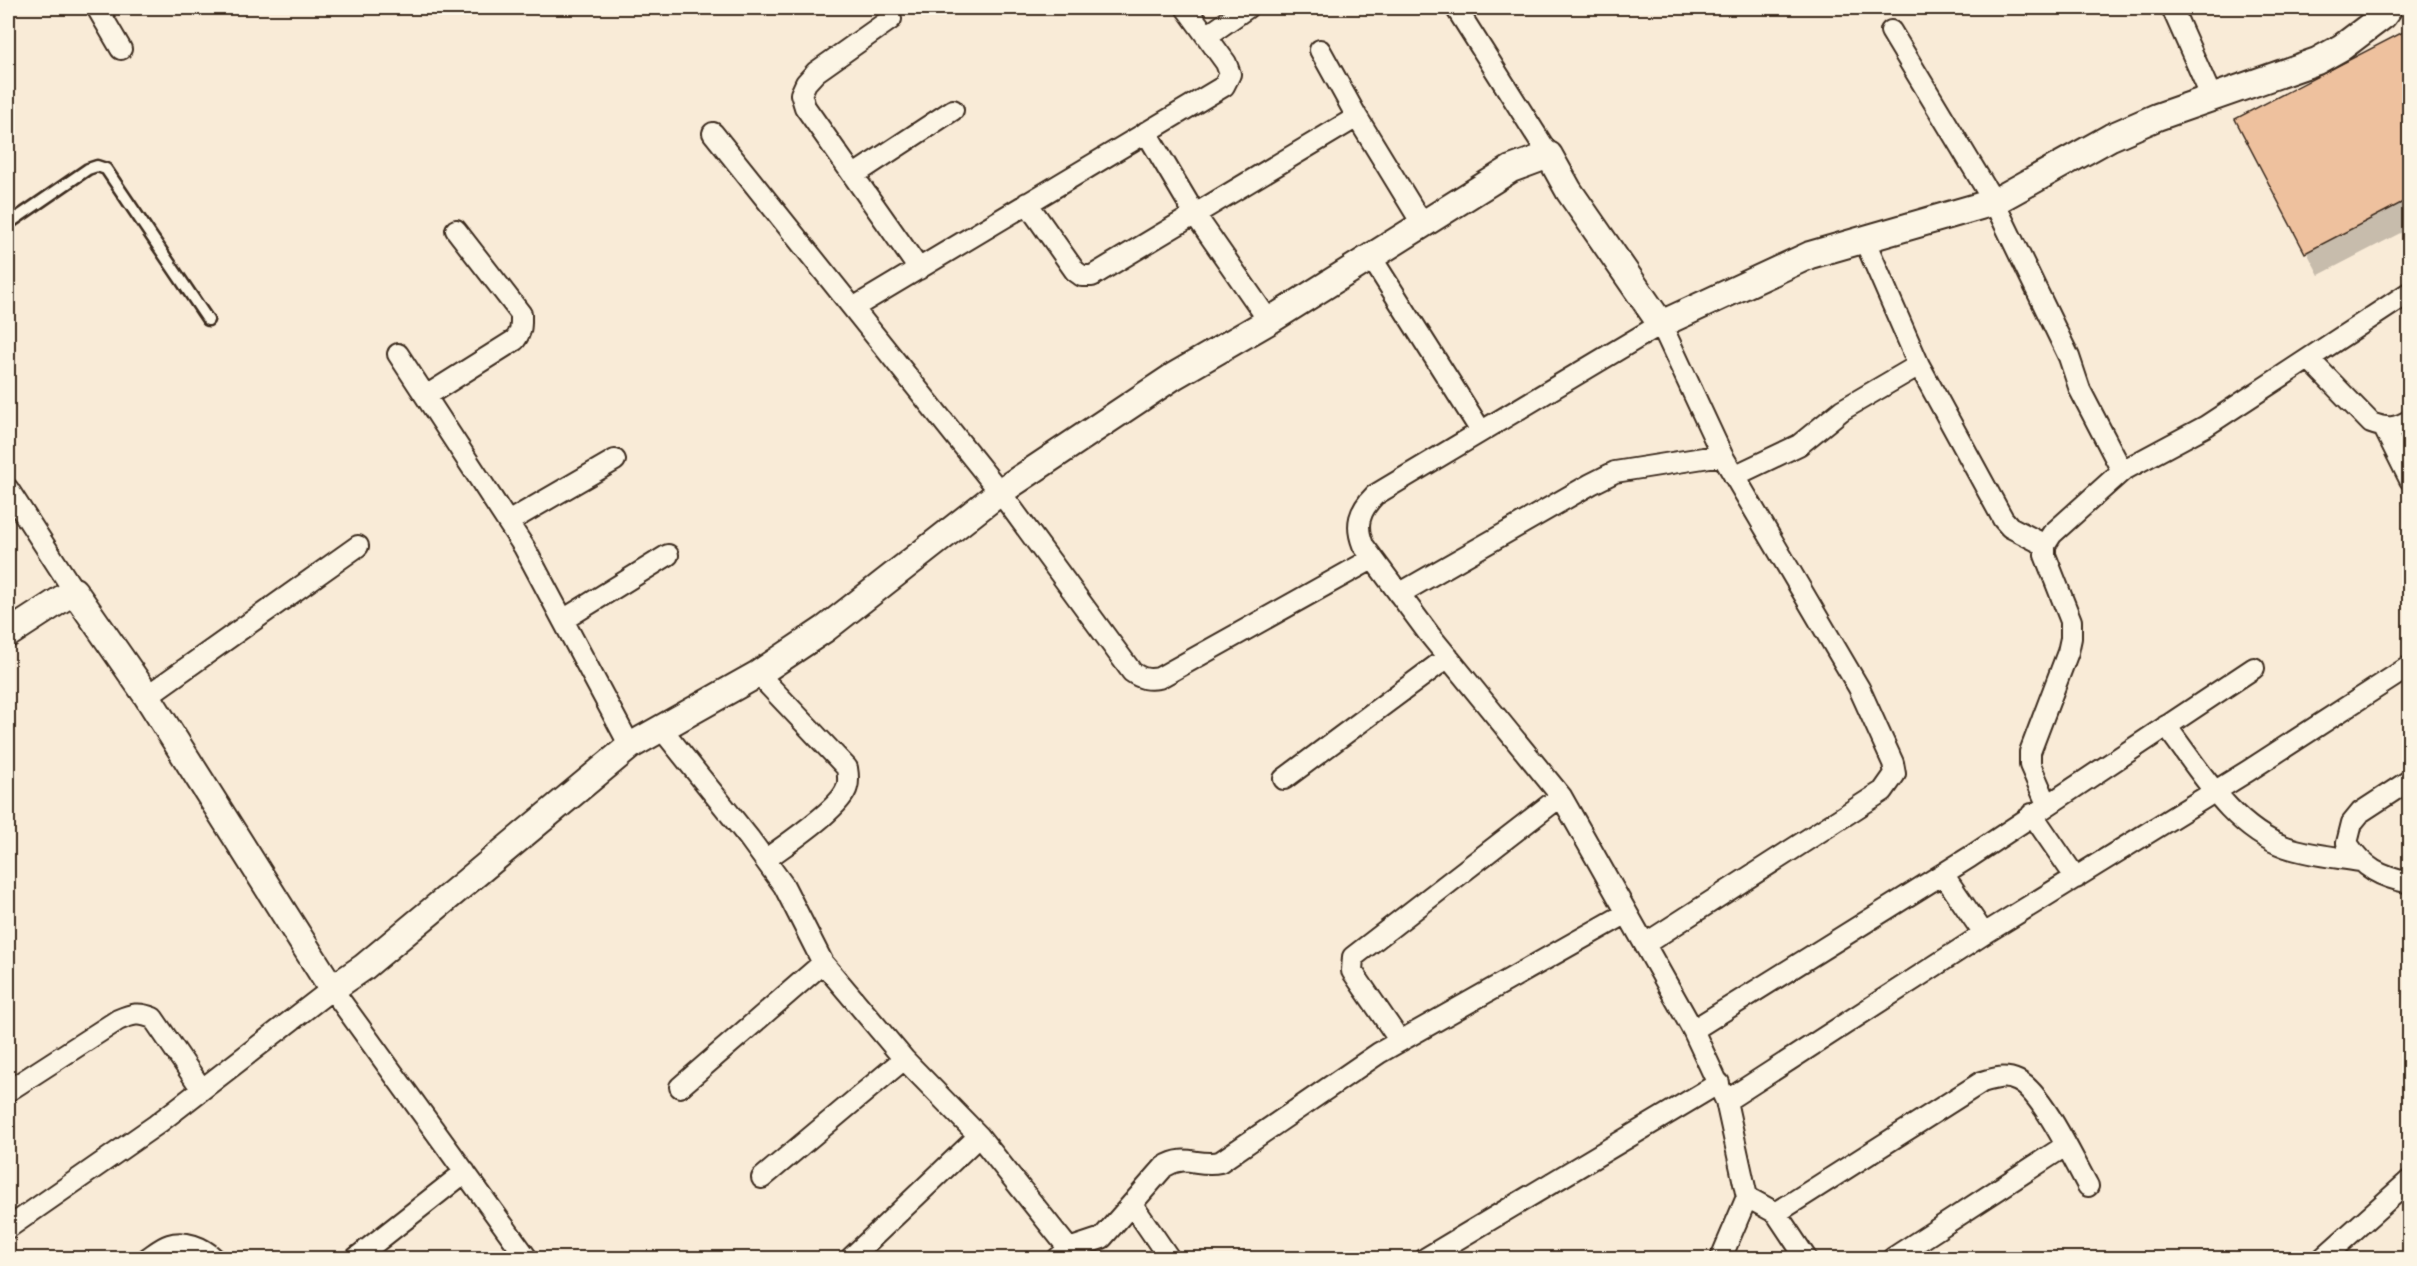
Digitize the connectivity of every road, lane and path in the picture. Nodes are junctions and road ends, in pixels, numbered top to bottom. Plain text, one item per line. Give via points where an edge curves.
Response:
1 (97, 8) edge
2 (1186, 8) edge
3 (1247, 8) edge
4 (1456, 8) edge
5 (2172, 8) edge
6 (2389, 8) edge
7 (891, 19) dead end
8 (1891, 31) dead end
9 (1207, 36) junction
10 (121, 50) dead end
11 (1320, 50) dead end
12 (2212, 98) junction
13 (953, 110) dead end
14 (1358, 117) junction
15 (1146, 132) junction
16 (713, 133) dead end
17 (1549, 155) junction
18 (854, 176) junction
19 (1995, 202) junction
20 (1027, 203) junction
21 (1196, 216) junction
22 (8, 224) edge
23 (1423, 225) junction
24 (456, 230) dead end
25 (1864, 239) junction
26 (1371, 257) junction
27 (919, 269) junction
28 (2409, 292) edge
29 (853, 308) junction
30 (208, 320) dead end
31 (1269, 321) junction
32 (1662, 324) junction
33 (398, 354) dead end
34 (2309, 359) junction
35 (1919, 365) junction
36 (426, 396) junction
37 (2409, 420) edge
38 (2384, 428) junction
39 (1481, 431) junction
40 (1722, 455) junction
41 (615, 460) dead end
42 (2122, 471) junction
43 (1734, 476) junction
44 (2409, 480) edge
45 (8, 489) edge
46 (1000, 492) junction
47 (508, 522) junction
48 (2045, 545) junction
49 (358, 546) dead end
50 (668, 555) dead end
51 (1372, 559) junction
52 (74, 591) junction
53 (1399, 594) junction
54 (563, 620) junction
55 (8, 634) edge
56 (1448, 657) junction
57 (2409, 666) edge
58 (2254, 669) dead end
59 (758, 674) junction
60 (147, 696) junction
61 (2166, 726) junction
62 (661, 728) junction
63 (630, 746) junction
64 (1284, 779) dead end
65 (2409, 780) edge
66 (2215, 791) junction
67 (1561, 796) junction
68 (2039, 809) junction
69 (765, 860) junction
70 (2359, 861) junction
71 (1943, 874) junction
72 (2076, 878) junction
73 (2409, 883) edge
74 (1627, 913) junction
75 (1984, 934) junction
76 (1645, 944) junction
77 (823, 963) junction
78 (332, 989) junction
79 (1693, 1030) junction
80 (1400, 1041) junction
81 (904, 1059) junction
82 (680, 1086) dead end
83 (201, 1088) junction
84 (8, 1091) edge
85 (1722, 1092) junction
86 (978, 1136) junction
87 (2065, 1146) junction
88 (465, 1172) junction
89 (762, 1178) dead end
90 (2409, 1180) edge
91 (2088, 1186) dead end
92 (1747, 1197) junction
93 (1132, 1204) junction
94 (1776, 1213) junction
95 (8, 1228) edge
96 (1063, 1254) edge
97 (148, 1258) edge
98 (214, 1258) edge
99 (356, 1258) edge
100 (527, 1258) edge
101 (850, 1258) edge
102 (1169, 1258) edge
103 (1426, 1258) edge
104 (1721, 1258) edge
105 (1806, 1258) edge
106 (1893, 1258) edge
107 (2323, 1258) edge

1 - 10 street
2 - 9 street
3 - 9 street
4 - 17 street
5 - 12 street
6 - 12 street via 2342,47 2317,61
7 - 18 street via 816,72 801,94 805,107
8 - 19 street
9 - 15 street via 1230,74 1224,86
11 - 14 street
12 - 19 street via 2111,137
13 - 18 street
14 - 21 street
14 - 23 street
15 - 20 street
15 - 21 street
16 - 29 street
17 - 23 street via 1512,169
17 - 32 street via 1569,191
18 - 27 street
19 - 25 street
19 - 42 street via 2069,357 2080,390
20 - 21 street via 1082,276 1092,276
20 - 27 street
21 - 31 street
22 - 30 lane via 88,169 106,169
23 - 26 street
24 - 36 street via 520,314 520,334
25 - 32 street via 1810,255
25 - 35 street
26 - 31 street
26 - 39 street
27 - 29 street
28 - 34 street
29 - 46 street
31 - 46 street via 1174,376
32 - 39 street
32 - 40 street
33 - 36 street
34 - 38 street via 2371,423
34 - 42 street via 2206,426
35 - 43 street via 1842,410 1799,445
35 - 48 street via 2003,519 2010,527
36 - 47 street
37 - 38 street via 2397,428
38 - 44 street
39 - 51 street via 1375,495 1364,506 1358,532
40 - 43 street
40 - 53 street via 1616,472
41 - 47 street
42 - 48 street via 2052,534
43 - 76 street via 1859,688 1893,763 1894,774 1883,791
45 - 52 street
46 - 51 street via 1132,672 1148,680 1159,678
46 - 59 street via 825,629
47 - 54 street
48 - 68 street via 2045,555 2071,621 2068,652 2030,752
49 - 60 street
50 - 54 street
51 - 53 street
52 - 55 street
52 - 60 street
53 - 56 street
54 - 63 street
56 - 64 street
56 - 67 street
57 - 66 street
58 - 61 street
59 - 62 street
59 - 69 street via 847,768 848,776 847,788 838,804
60 - 78 street
61 - 66 street
61 - 68 street
62 - 63 street
62 - 69 street
63 - 78 street via 364,967
65 - 70 street via 2361,812 2352,823 2347,843
66 - 70 street via 2246,825 2285,846
66 - 72 street
67 - 74 street
67 - 80 street via 1353,957 1352,971
68 - 71 street
68 - 72 street
69 - 77 street via 784,886
70 - 73 street via 2387,878
71 - 75 street
71 - 79 street
72 - 75 street
74 - 76 street
74 - 80 street
75 - 85 street
76 - 79 street
77 - 81 street
77 - 82 street
78 - 83 street
78 - 88 street
79 - 85 street
80 - 93 street via 1220,1162 1173,1161
81 - 86 street
81 - 89 street
83 - 84 street via 153,1018 135,1013
83 - 95 street via 156,1125
85 - 92 street
85 - 103 street
86 - 96 street
86 - 101 street
87 - 91 street
87 - 94 street via 2039,1100 2019,1081 2001,1076 1982,1082
87 - 106 street
88 - 99 street
88 - 100 street
90 - 107 street
92 - 94 street
92 - 104 street
93 - 96 street via 1102,1238
93 - 102 street
94 - 105 street
97 - 98 street via 168,1245 188,1244

